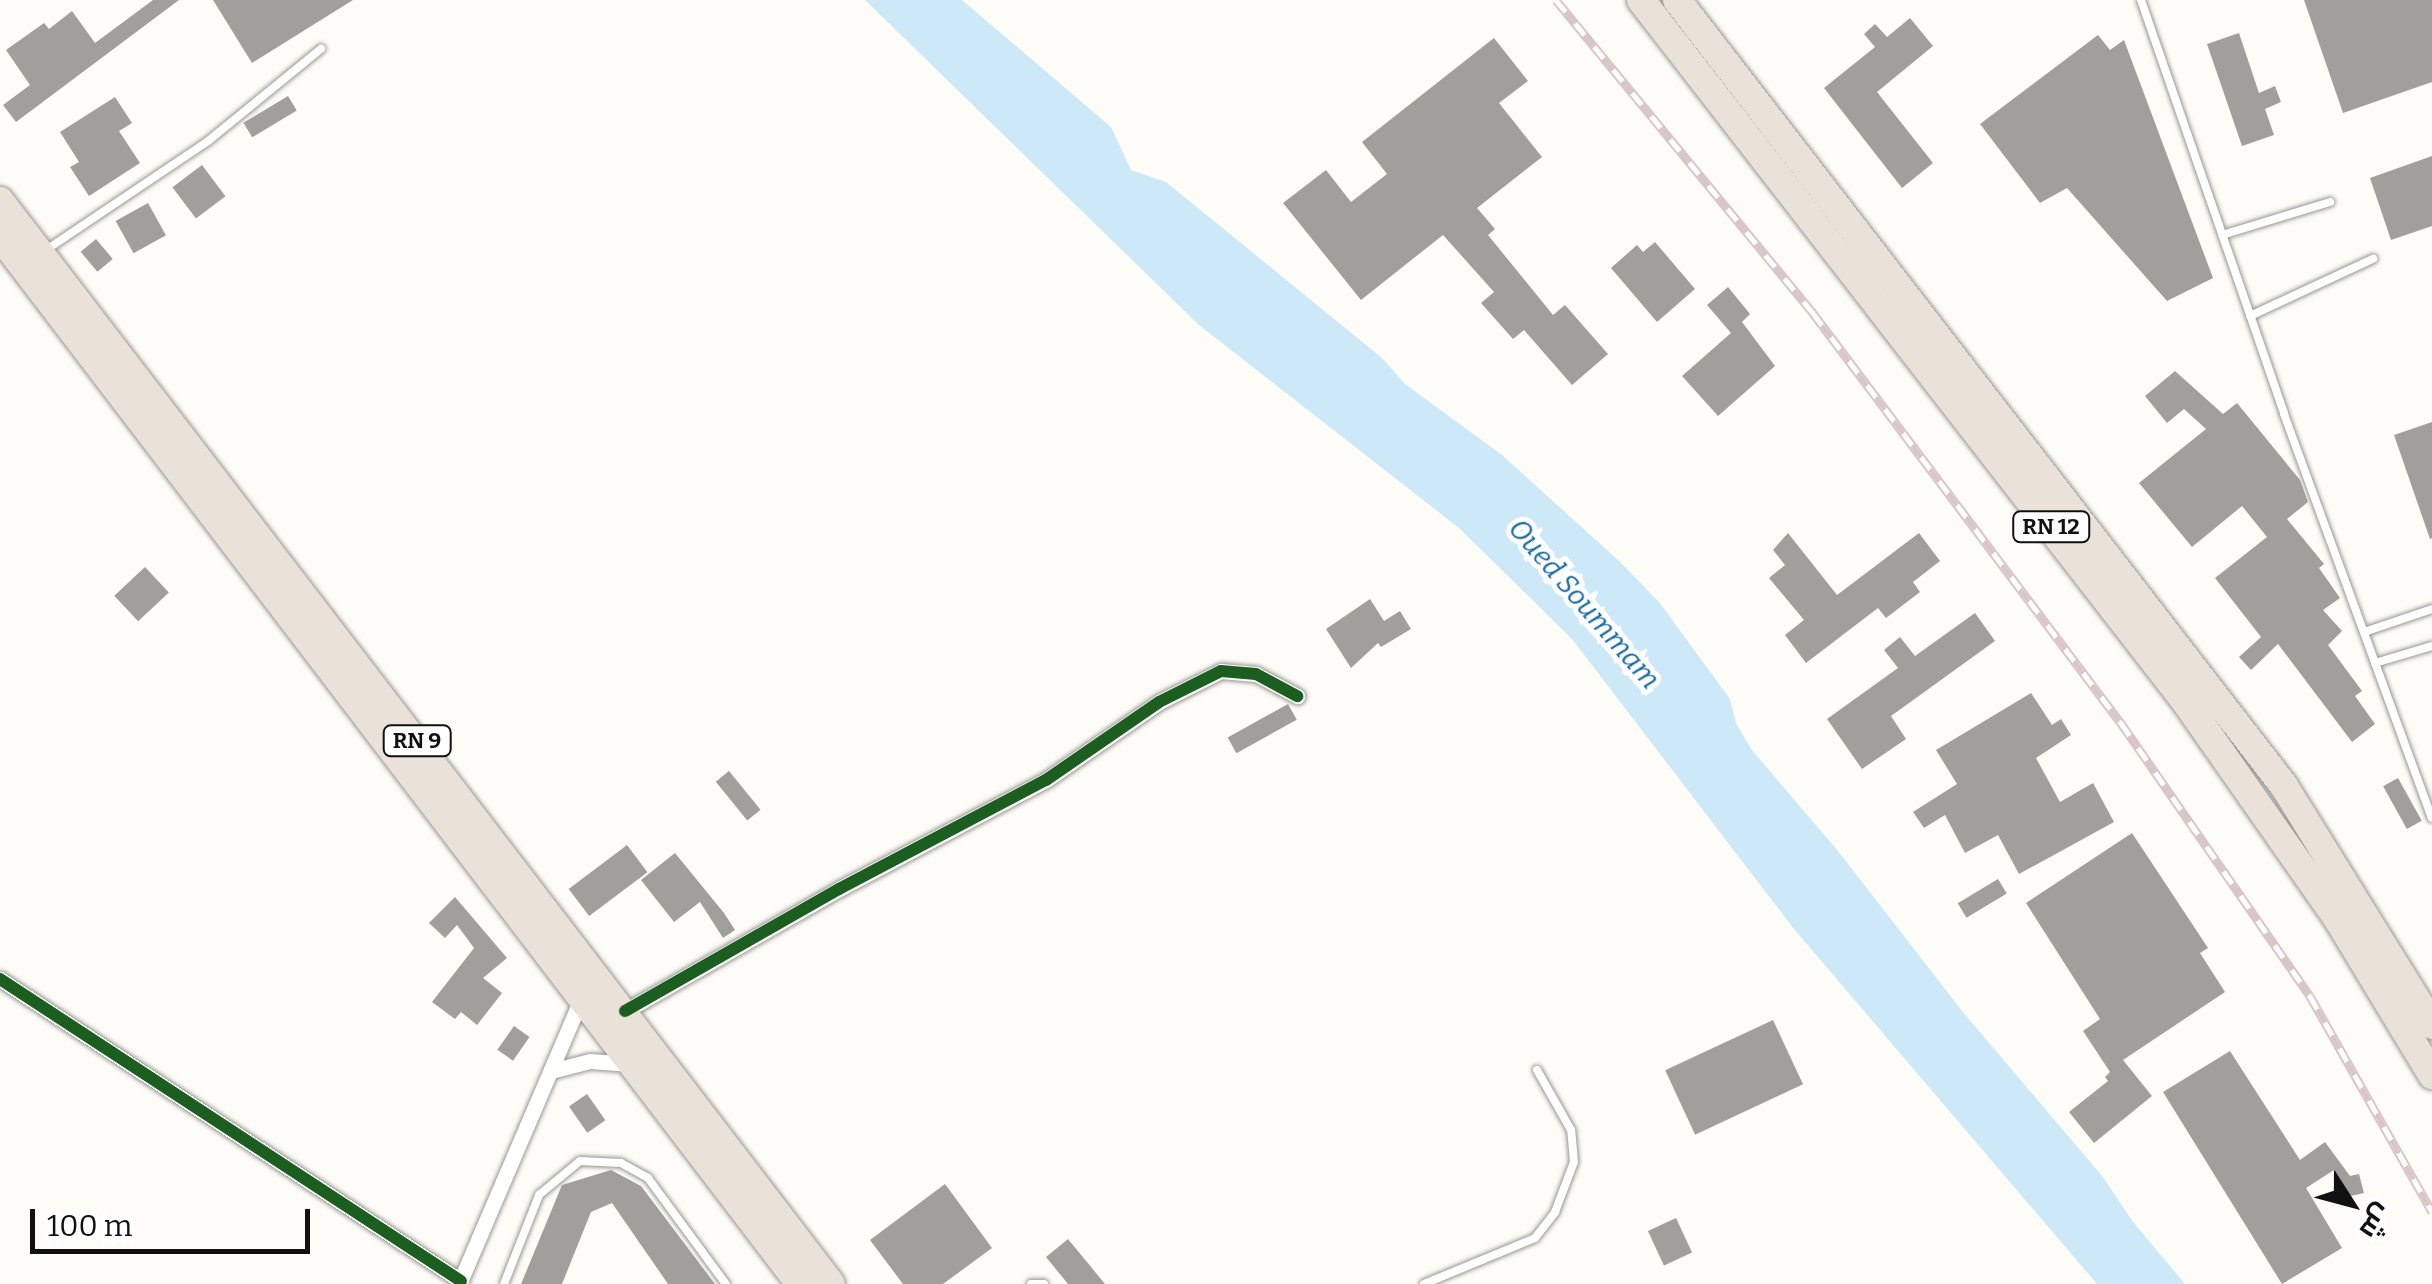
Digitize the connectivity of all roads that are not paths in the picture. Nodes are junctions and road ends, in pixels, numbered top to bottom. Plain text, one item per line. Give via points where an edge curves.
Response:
1 (1641, 0) edge
2 (1678, 0) edge
3 (2141, 0) edge
4 (321, 50) dead end
5 (0, 201) edge
6 (2330, 202) dead end
7 (2222, 235) junction
8 (0, 236) edge
9 (40, 254) junction
10 (2373, 258) dead end
11 (2250, 316) junction
12 (2432, 609) edge
13 (2364, 632) junction
14 (2432, 646) edge
15 (2375, 663) junction
16 (1297, 696) dead end
17 (2432, 818) edge
18 (0, 979) edge
19 (581, 999) junction
20 (626, 1011) junction
21 (2432, 1024) edge
22 (630, 1064) junction
23 (1537, 1070) dead end
24 (551, 1072) junction
25 (2432, 1075) edge
26 (460, 1282) edge
27 (504, 1284) edge
28 (726, 1284) edge
29 (800, 1284) edge
30 (832, 1284) edge
31 (1031, 1284) edge
32 (1044, 1284) edge
33 (1424, 1284) edge

1 - 25 highway, RN 12 via 2184,701 2337,918
2 - 21 highway, RN 12 via 2284,786
3 - 7 lane
4 - 9 lane via 208,141
5 - 9 highway, RN 9
6 - 7 lane
7 - 11 lane
8 - 19 highway, RN 9
9 - 20 highway, RN 9
10 - 11 lane
11 - 13 lane
12 - 13 lane
13 - 15 lane
14 - 15 lane
15 - 17 lane
16 - 20 street via 1256,674 1221,670 1160,702 1046,780
18 - 26 street
19 - 22 highway, RN 9
19 - 24 street
20 - 30 highway, RN 9
22 - 24 street via 590,1061
22 - 29 highway, RN 9
23 - 33 lane via 1571,1130 1574,1162 1555,1212 1535,1238
24 - 26 street
27 - 28 lane via 540,1195 580,1161 621,1163 648,1178
31 - 32 lane

